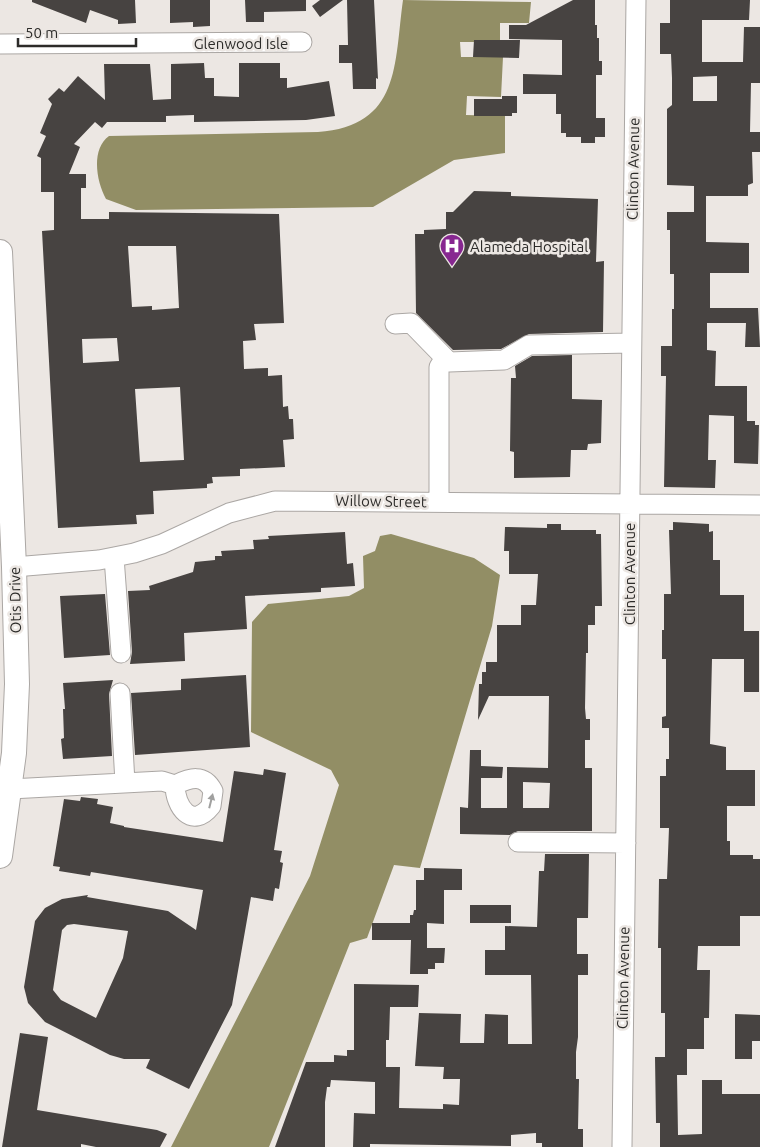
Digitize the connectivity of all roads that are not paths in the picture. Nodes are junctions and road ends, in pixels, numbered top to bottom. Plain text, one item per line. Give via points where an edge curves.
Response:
1 (636, 0) edge
2 (302, 42) dead end
3 (0, 44) edge
4 (0, 252) edge
5 (395, 324) dead end
6 (632, 343) junction
7 (444, 359) junction
8 (3, 422) edge
9 (438, 502) junction
10 (629, 504) junction
11 (760, 505) edge
12 (114, 557) junction
13 (14, 567) junction
14 (121, 653) dead end
15 (120, 693) dead end
16 (7, 753) edge
17 (125, 783) junction
18 (174, 785) dead end
19 (10, 789) junction
20 (518, 842) dead end
21 (626, 843) junction
22 (0, 856) edge
23 (622, 1147) edge

1 - 6 street, Clinton Avenue
2 - 3 street, Glenwood Isle
4 - 8 main road, Otis Drive
5 - 7 street via 411,323
6 - 7 street via 529,345 504,360 449,362
6 - 10 street, Clinton Avenue
7 - 9 street via 439,368
8 - 13 main road, Otis Drive
9 - 10 street, Willow Street
9 - 12 street, Willow Street via 275,501 229,513 162,544
10 - 11 street, Willow Street
10 - 21 street, Clinton Avenue
12 - 13 street, Willow Street
12 - 14 street
13 - 16 main road, Otis Drive via 17,684
15 - 17 street
16 - 19 main road, Otis Drive
17 - 18 street via 162,781
17 - 19 street
19 - 22 main road, Otis Drive
20 - 21 street
21 - 23 street, Clinton Avenue

